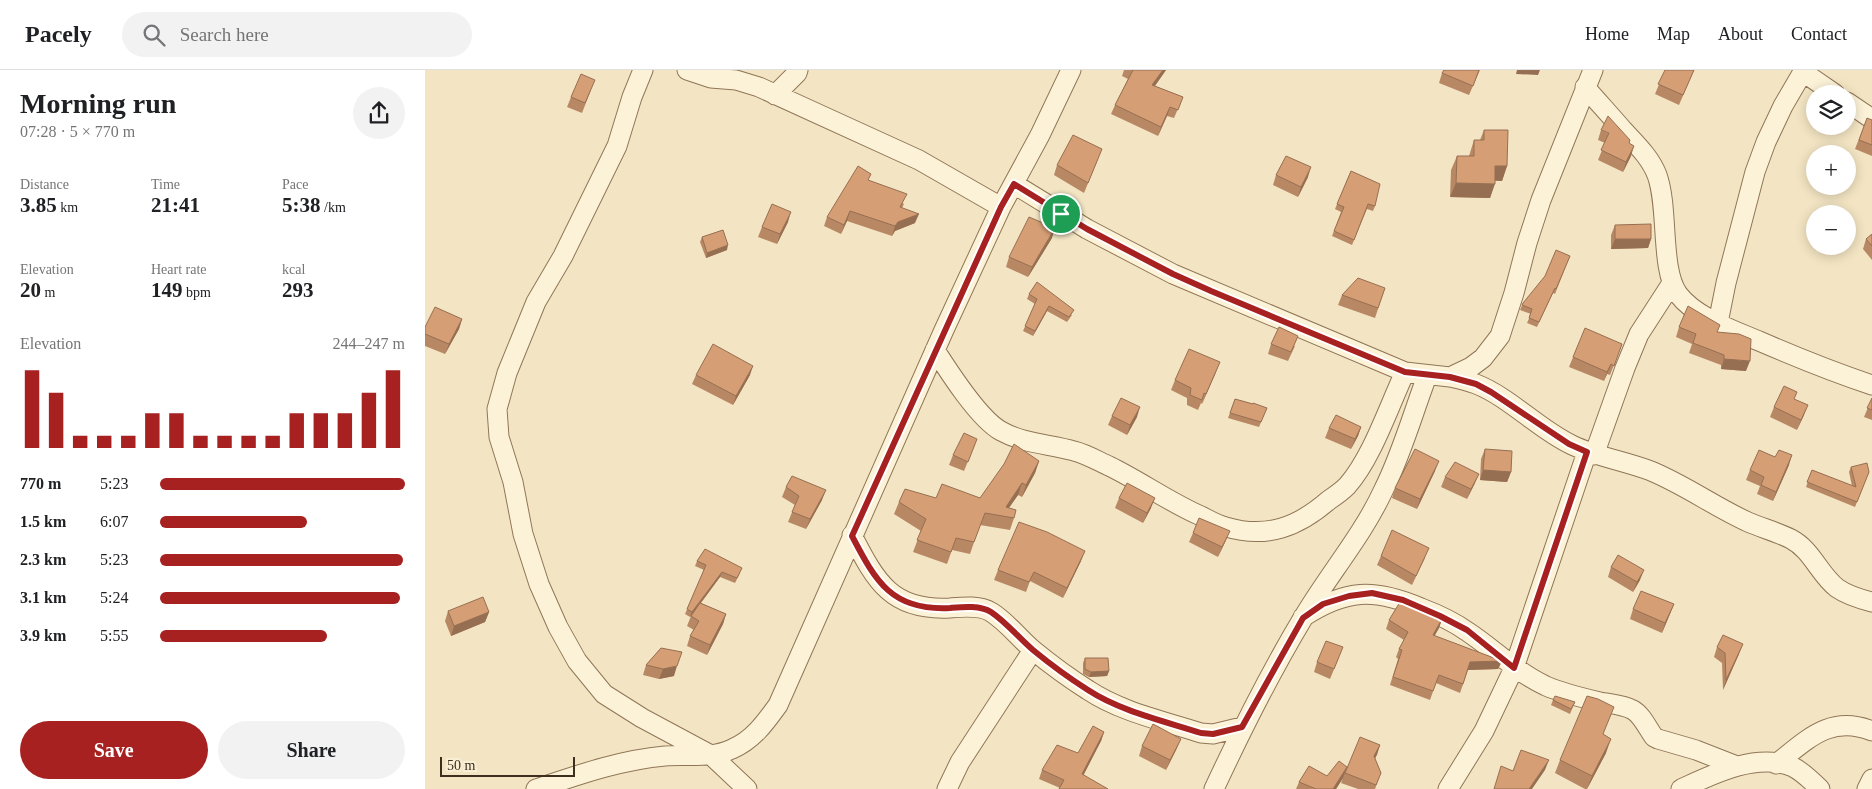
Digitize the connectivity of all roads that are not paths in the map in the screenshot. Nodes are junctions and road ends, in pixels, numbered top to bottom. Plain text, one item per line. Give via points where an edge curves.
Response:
1 (643, 70) edge
2 (687, 70) edge
3 (798, 70) edge
4 (1071, 70) edge
5 (1593, 70) edge
6 (1803, 71) edge
7 (1822, 85) edge
8 (1585, 88) junction
9 (775, 94) junction
10 (1856, 108) edge
11 (1872, 119) edge
12 (1014, 184) junction
13 (1001, 207) junction
14 (1672, 283) junction
15 (1718, 323) junction
16 (935, 350) junction
17 (1405, 372) junction
18 (1427, 376) junction
19 (1450, 377) junction
20 (1872, 385) edge
21 (1591, 453) junction
22 (852, 536) junction
23 (1872, 602) edge
24 (1303, 618) junction
25 (1033, 650) junction
26 (1514, 668) junction
27 (1242, 727) junction
28 (1872, 731) edge
29 (711, 755) junction
30 (1775, 764) junction
31 (1737, 766) junction
32 (1872, 779) edge
33 (536, 789) edge
34 (747, 789) edge
35 (947, 789) edge
36 (1213, 789) edge
37 (1448, 789) edge
38 (1681, 789) edge
39 (1820, 789) edge
40 (1867, 789) edge

1 - 29 street via 617,146 563,256 536,302 507,372 497,409 499,436 539,584 577,661 604,694
2 - 9 street via 711,78 736,80
3 - 9 street
4 - 12 street
5 - 8 street
6 - 7 street
6 - 15 street via 1783,106 1755,172
8 - 14 street via 1645,154 1657,175 1663,200
8 - 19 street via 1541,200 1499,336 1483,358
9 - 13 street via 919,160
10 - 11 street
12 - 13 street
12 - 17 street via 1087,229 1173,274
13 - 16 street
14 - 15 street via 1686,304
14 - 21 street via 1639,334
15 - 20 street via 1826,370
16 - 17 street via 955,381 1000,431 1075,451 1224,527 1265,532 1287,528 1313,514 1347,486 1362,464
16 - 22 street
17 - 18 street
18 - 19 street
18 - 24 street via 1384,491
19 - 21 street via 1491,392 1569,444
21 - 23 street via 1652,472 1748,522 1791,539 1804,548 1837,588
21 - 26 street
22 - 25 street via 876,577 907,603 930,609 980,608 990,611
22 - 29 street via 778,705 752,738 732,750
24 - 26 street via 1323,604 1349,596 1372,593 1403,600 1467,630
24 - 27 street
25 - 27 street via 1088,690 1123,707 1201,733 1213,734
25 - 35 street via 960,762
26 - 31 street via 1547,686 1633,710 1654,737
26 - 37 street via 1484,731
27 - 36 street
28 - 30 street via 1859,726 1831,727 1814,735
29 - 33 street via 664,756 613,764
29 - 34 street
30 - 31 street
30 - 39 street via 1793,768
31 - 38 street
32 - 40 street

